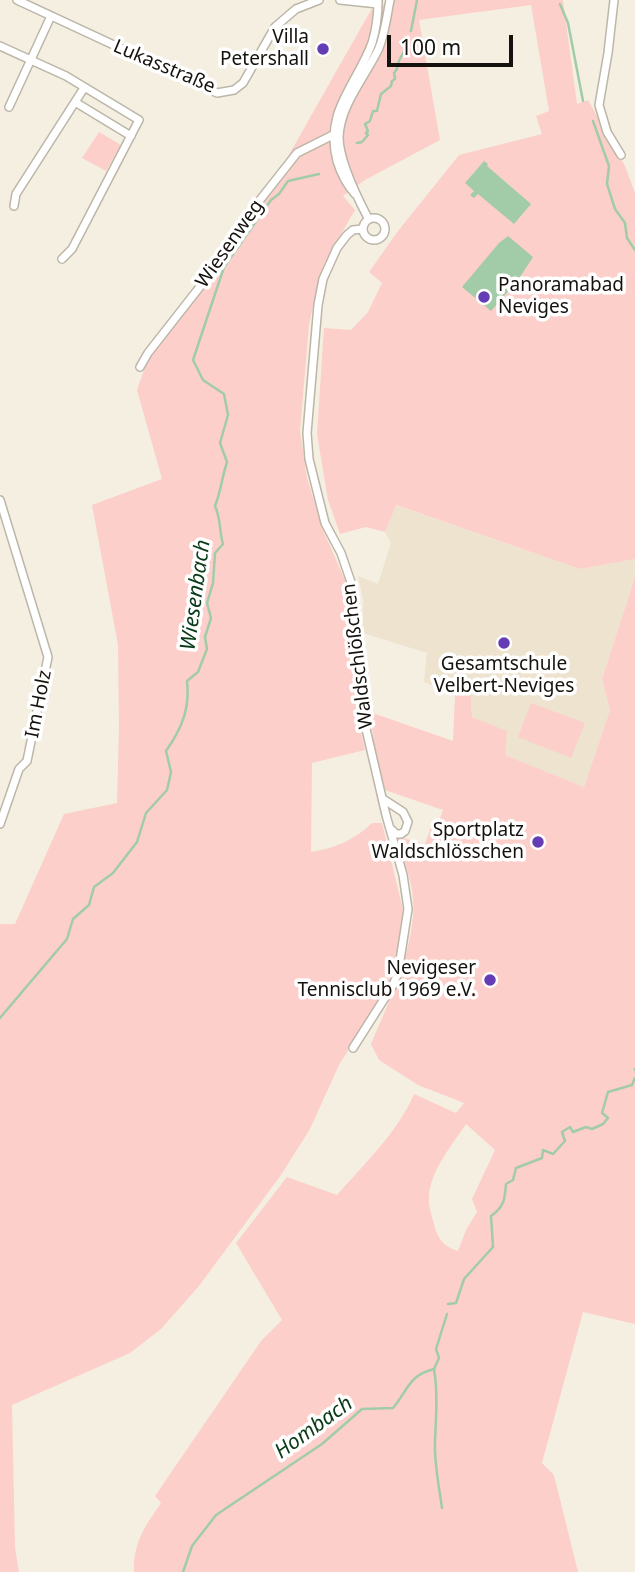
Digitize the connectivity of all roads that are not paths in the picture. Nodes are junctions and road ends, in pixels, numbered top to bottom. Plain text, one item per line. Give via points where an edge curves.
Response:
1 (17, 0) edge
2 (319, 0) edge
3 (340, 0) edge
4 (390, 0) edge
5 (614, 0) edge
6 (378, 2) edge
7 (51, 16) junction
8 (0, 46) edge
9 (30, 60) junction
10 (84, 88) junction
11 (75, 102) junction
12 (9, 107) dead end
13 (336, 135) junction
14 (131, 136) junction
15 (621, 155) dead end
16 (14, 206) dead end
17 (369, 218) junction
18 (362, 229) junction
19 (62, 260) dead end
20 (140, 367) dead end
21 (0, 500) edge
22 (383, 798) junction
23 (0, 824) edge
24 (389, 826) junction
25 (353, 1048) dead end

1 - 7 street, Lukasstraße
2 - 7 street, Lukasstraße via 296,9 275,27 243,83 217,93
3 - 6 street
4 - 13 street via 380,44
5 - 15 street via 599,105 607,132
6 - 13 street via 372,43 341,104
7 - 9 street
8 - 9 street
9 - 10 street
9 - 12 street
10 - 11 street
10 - 14 street via 139,120
11 - 14 street
11 - 16 street via 16,194
13 - 17 street via 340,171
13 - 20 street, Wiesenweg via 298,153 241,224 213,270
14 - 19 street
17 - 18 street
17 - 18 street via 381,220 385,232 370,240
18 - 22 street, Waldschlößchen via 346,235 323,279 307,433 325,523 353,588 363,716
21 - 23 street, Im Holz via 48,657 27,761 19,769
22 - 24 street, Waldschlößchen
22 - 24 street via 403,812 408,822 401,834
24 - 25 street, Waldschlößchen via 408,909 403,948 393,985

